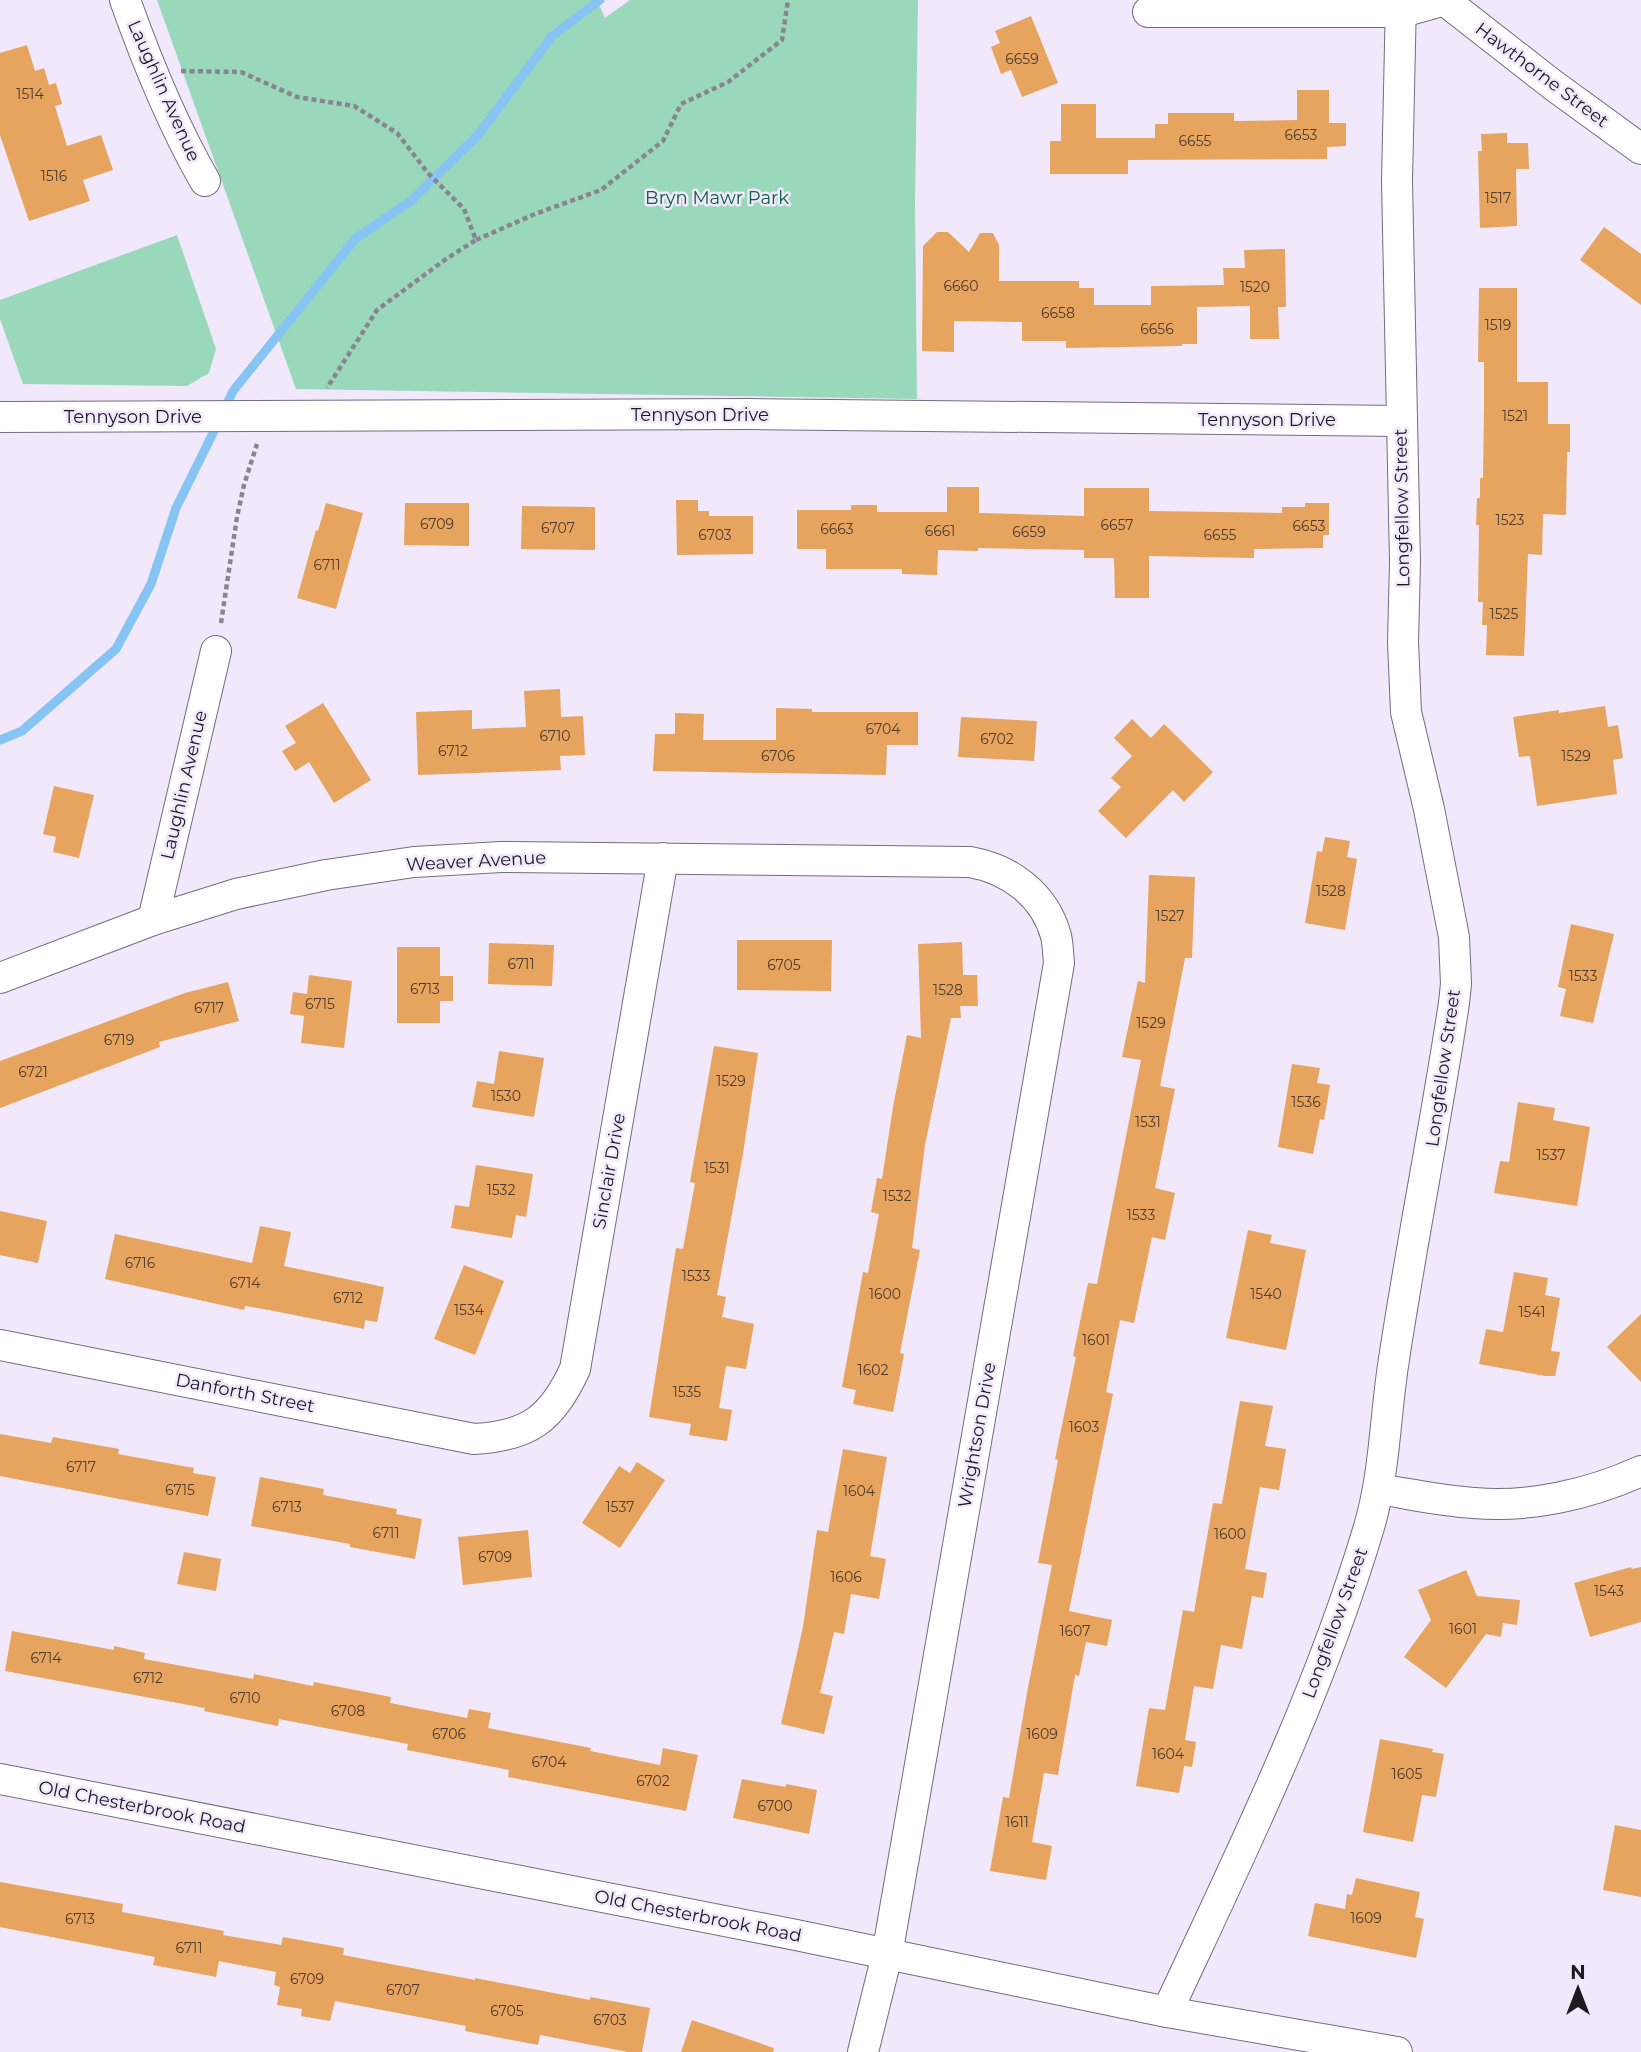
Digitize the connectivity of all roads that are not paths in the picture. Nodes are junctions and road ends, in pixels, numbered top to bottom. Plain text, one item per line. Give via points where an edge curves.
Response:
1 (125, 0) edge
2 (1444, 0) edge
3 (1401, 6) edge
4 (1148, 12) dead end
5 (1641, 149) edge
6 (205, 181) dead end
7 (0, 417) edge
8 (1401, 421) junction
9 (216, 651) road end
10 (663, 858) junction
11 (970, 862) joint
12 (153, 920) junction
13 (0, 978) edge
14 (0, 1345) edge
15 (490, 1438) joint
16 (1641, 1471) edge
17 (1378, 1489) junction
18 (0, 1779) edge
19 (887, 1955) junction
20 (1167, 2012) junction
21 (863, 2052) edge
22 (1397, 2052) edge

1 - 6 street, Laughlin Avenue via 152,71
2 - 3 street
2 - 5 street, Hawthorne Street
3 - 4 street
3 - 8 street, Longfellow Street via 1397,181
7 - 8 street, Tennyson Drive via 762,414
8 - 17 street, Longfellow Street via 1406,712 1454,937 1455,985 1394,1360
9 - 12 street, Laughlin Avenue
10 - 11 street, Weaver Avenue
10 - 12 street, Weaver Avenue via 501,856 414,862 326,874 236,894
10 - 15 street, Sinclair Drive via 575,1369 564,1393 547,1413 526,1428
11 - 19 street, Wrightson Drive via 1009,874 1030,891 1046,911 1056,936 1059,963
12 - 13 street, Weaver Avenue
14 - 15 street, Danforth Street via 474,1439
16 - 17 street via 1571,1495 1522,1503 1474,1503
17 - 20 street, Longfellow Street via 1331,1642 1273,1783
18 - 19 street, Old Chesterbrook Road
19 - 20 street, Old Chesterbrook Road
19 - 21 street, Wrightson Drive
20 - 22 street, Old Chesterbrook Road

